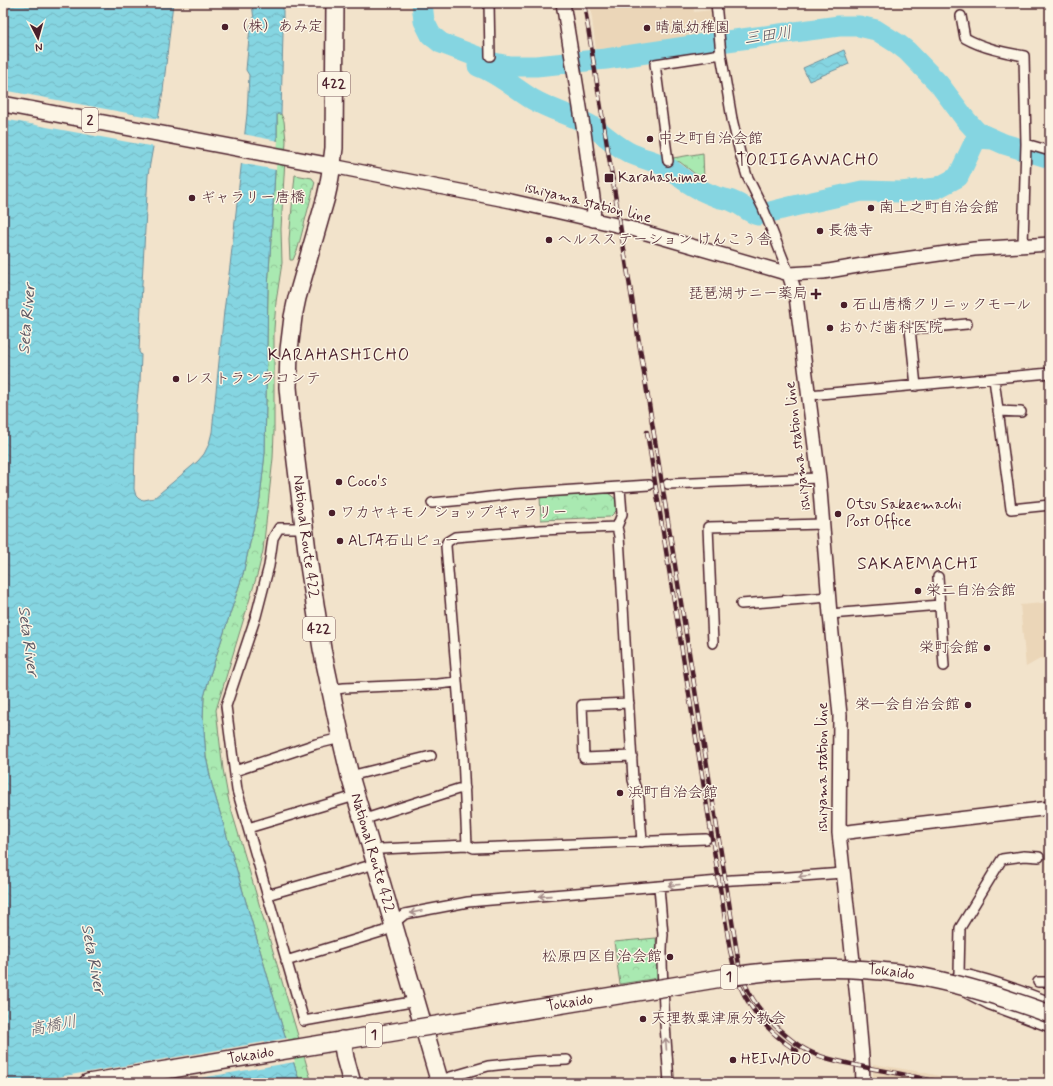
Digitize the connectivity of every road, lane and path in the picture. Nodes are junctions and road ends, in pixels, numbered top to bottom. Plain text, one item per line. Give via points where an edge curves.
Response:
1 (335, 3) edge
2 (489, 3) edge
3 (564, 3) edge
4 (716, 3) edge
5 (961, 16) dead end
6 (721, 51) junction
7 (490, 56) dead end
8 (3, 104) edge
9 (1026, 145) junction
10 (1050, 151) edge
11 (668, 161) dead end
12 (332, 166) junction
13 (593, 220) junction
14 (1050, 244) edge
15 (1023, 246) junction
16 (789, 274) junction
17 (967, 324) dead end
18 (1050, 373) edge
19 (994, 379) junction
20 (916, 386) junction
21 (809, 395) junction
22 (998, 411) junction
23 (1020, 412) dead end
24 (819, 478) junction
25 (668, 484) dead end
26 (649, 485) dead end
27 (620, 488) junction
28 (432, 503) dead end
29 (1050, 505) edge
30 (823, 524) junction
31 (617, 527) junction
32 (305, 528) junction
33 (938, 577) dead end
34 (829, 597) junction
35 (741, 604) dead end
36 (940, 605) junction
37 (830, 614) junction
38 (714, 642) dead end
39 (944, 666) dead end
40 (457, 682) junction
41 (330, 690) junction
42 (629, 703) junction
43 (341, 738) junction
44 (431, 756) dead end
45 (632, 756) junction
46 (235, 772) junction
47 (350, 776) junction
48 (465, 788) junction
49 (355, 796) junction
50 (1050, 808) edge
51 (362, 820) junction
52 (248, 828) junction
53 (839, 833) junction
54 (706, 839) dead end
55 (642, 842) junction
56 (467, 845) junction
57 (1039, 856) dead end
58 (373, 857) junction
59 (843, 872) junction
60 (659, 886) junction
61 (267, 895) junction
62 (393, 923) junction
63 (286, 961) junction
64 (854, 969) junction
65 (957, 978) junction
66 (1038, 982) dead end
67 (1050, 982) edge
68 (663, 988) junction
69 (417, 1001) junction
70 (1050, 1002) edge
71 (523, 1011) junction
72 (1050, 1014) edge
73 (424, 1027) junction
74 (1050, 1027) edge
75 (342, 1040) junction
76 (567, 1060) dead end
77 (440, 1081) edge
78 (88, 1083) edge
79 (352, 1083) edge
80 (669, 1083) edge
81 (864, 1083) edge

1 - 12 highway, National Route 422 / 422
2 - 7 street
3 - 13 main road via 594,205
4 - 6 street
5 - 9 street via 965,38 998,52 1024,56
6 - 11 street via 655,64
6 - 16 street via 732,119 743,163 766,213
8 - 12 main road, 2
9 - 10 street
9 - 15 street
12 - 13 main road, ishiyama station line via 518,202
12 - 32 highway, National Route 422 / 422 via 293,317 289,350 290,420
13 - 16 main road, ishiyama station line
14 - 15 main road
15 - 16 main road via 974,249 823,272
16 - 21 main road, ishiyama station line via 796,296
17 - 20 street via 910,329
18 - 19 street
19 - 20 street
19 - 22 street
20 - 21 street
21 - 24 main road, ishiyama station line
22 - 23 street
22 - 29 street via 1011,509
24 - 25 street
24 - 30 main road, ishiyama station line
26 - 27 street
27 - 28 street via 514,494
27 - 31 street via 622,514
30 - 34 main road, ishiyama station line
30 - 38 street via 708,527
31 - 40 street via 540,530 455,538 447,542
31 - 42 street
32 - 41 highway, National Route 422 / 422
32 - 46 street via 279,528 273,538 269,566 256,616 226,706
33 - 36 street
34 - 35 street
34 - 37 main road, ishiyama station line
36 - 37 street
36 - 39 street
37 - 53 main road, ishiyama station line via 840,715
40 - 41 street
40 - 48 street
41 - 43 highway, National Route 422 / 422
42 - 45 street
42 - 45 street via 582,705 584,758
43 - 46 street
43 - 47 highway, National Route 422 / 422
44 - 47 street
45 - 55 street
46 - 52 street via 237,790
47 - 49 highway, National Route 422 / 422
48 - 51 street
48 - 56 street
49 - 51 highway, National Route 422 / 422
49 - 52 street
50 - 53 main road
51 - 58 highway, National Route 422 / 422
52 - 61 street
53 - 59 main road, ishiyama station line
54 - 55 street
55 - 56 street via 474,848
56 - 58 street via 380,849
57 - 65 street via 1002,858 960,928
58 - 61 street
58 - 62 highway, National Route 422 / 422
59 -> 60 street
59 - 64 main road, ishiyama station line
60 -> 62 street via 468,902 405,914
60 - 68 street via 663,935
61 - 63 street
62 - 63 street via 384,931
62 - 69 highway, National Route 422 / 422
63 - 69 street via 304,1020
64 - 65 street
64 - 68 street via 783,969
64 - 81 main road, ishiyama station line
65 - 70 street via 976,976
65 - 74 street via 970,995
66 - 67 street
68 - 71 street
80 -> 68 street
69 - 73 highway, National Route 422 / 422
71 - 72 highway, Tokaido / 1, bridge via 766,971 845,968 939,980 1002,997
71 - 73 street
71 - 75 highway, Tokaido / 1, bridge
73 - 77 highway, National Route 422 / 422
75 - 78 highway, Tokaido / 1
75 - 79 highway
76 - 77 street via 488,1066

